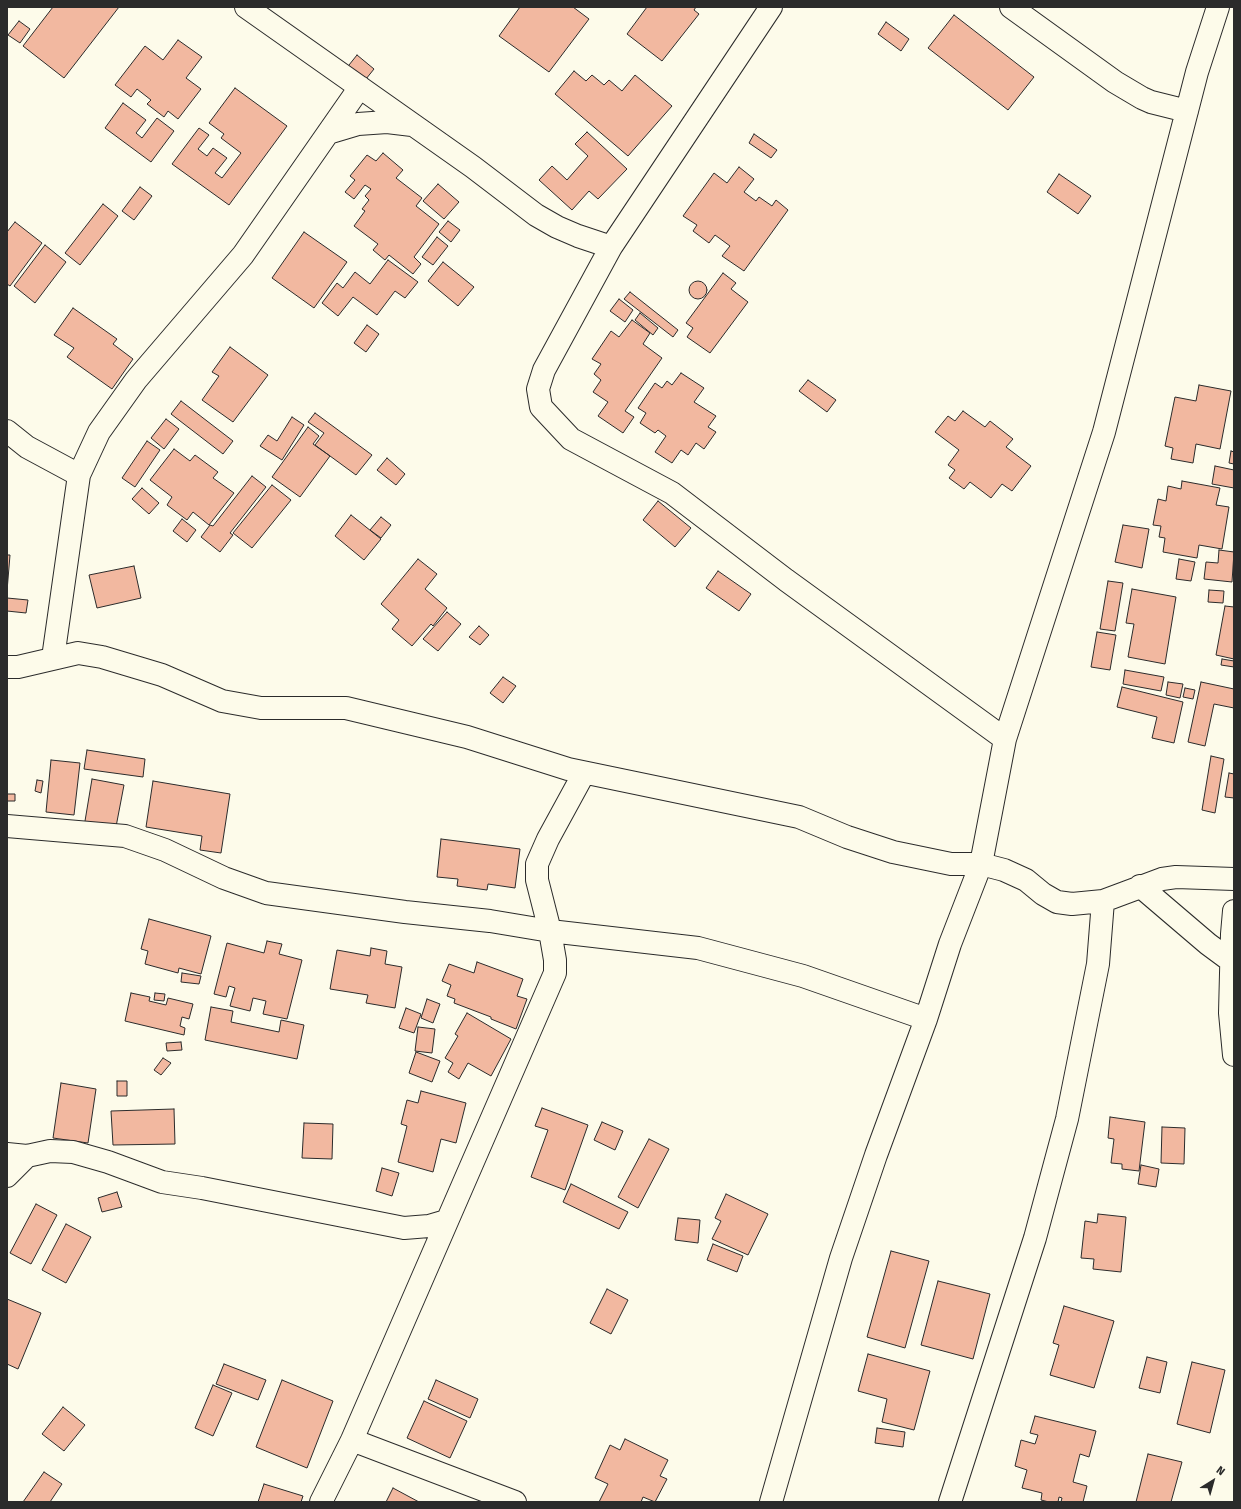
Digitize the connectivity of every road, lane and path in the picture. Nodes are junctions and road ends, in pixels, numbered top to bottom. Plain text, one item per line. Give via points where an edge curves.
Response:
1 (246, 7) edge
2 (771, 7) edge
3 (1011, 7) edge
4 (1218, 7) edge
5 (360, 87) junction
6 (1187, 111) junction
7 (413, 125) junction
8 (328, 133) junction
9 (611, 247) junction
10 (7, 431) edge
11 (79, 475) junction
12 (53, 658) junction
13 (7, 667) edge
14 (1005, 739) junction
15 (584, 773) junction
16 (7, 826) edge
17 (981, 864) junction
18 (1234, 879) edge
19 (1140, 886) junction
20 (1103, 901) junction
21 (1234, 911) edge
22 (550, 931) junction
23 (1231, 961) junction
24 (926, 1019) junction
25 (1234, 1055) edge
26 (17, 1155) edge
27 (7, 1176) edge
28 (446, 1221) junction
29 (404, 1228) junction
30 (431, 1257) junction
31 (352, 1440) junction
32 (320, 1502) edge
33 (515, 1502) edge
34 (771, 1502) edge
35 (950, 1502) edge

1 - 5 street
2 - 9 street
3 - 6 street via 1115,82 1142,98
4 - 6 street
5 - 7 street
5 - 8 street
6 - 14 street via 1104,432
7 - 8 street via 387,122 358,124
7 - 9 street via 536,216 578,236
8 - 11 street via 243,255 136,380 99,432
9 - 14 street via 544,370 538,389 541,408 571,439 672,493 786,580
10 - 11 street via 27,447
11 - 12 street
12 - 13 street via 18,667
12 - 15 street via 78,653 102,657 162,675 222,701 261,708 346,708 467,737
14 - 17 street
15 - 17 street via 799,817 893,852 951,864
15 - 22 street via 537,864 537,880
16 - 22 street via 125,836 165,850 224,878 266,893 405,912 490,920
17 - 20 street via 1004,870 1026,880 1057,902 1072,904
17 - 24 street via 950,944
18 - 19 street via 1176,876
19 - 20 street
19 - 23 street via 1202,940
20 - 35 street via 1098,964 1067,1119 1035,1238
21 - 23 street
22 - 24 street via 698,948 803,976
22 - 28 street via 556,960 554,973
23 - 25 street via 1230,1012
24 - 34 street via 841,1258
26 - 27 street
26 - 29 street via 50,1151 73,1152 162,1182
28 - 29 street via 429,1226
28 - 30 street
29 - 30 street
30 - 31 street
31 - 32 street
31 - 33 street

